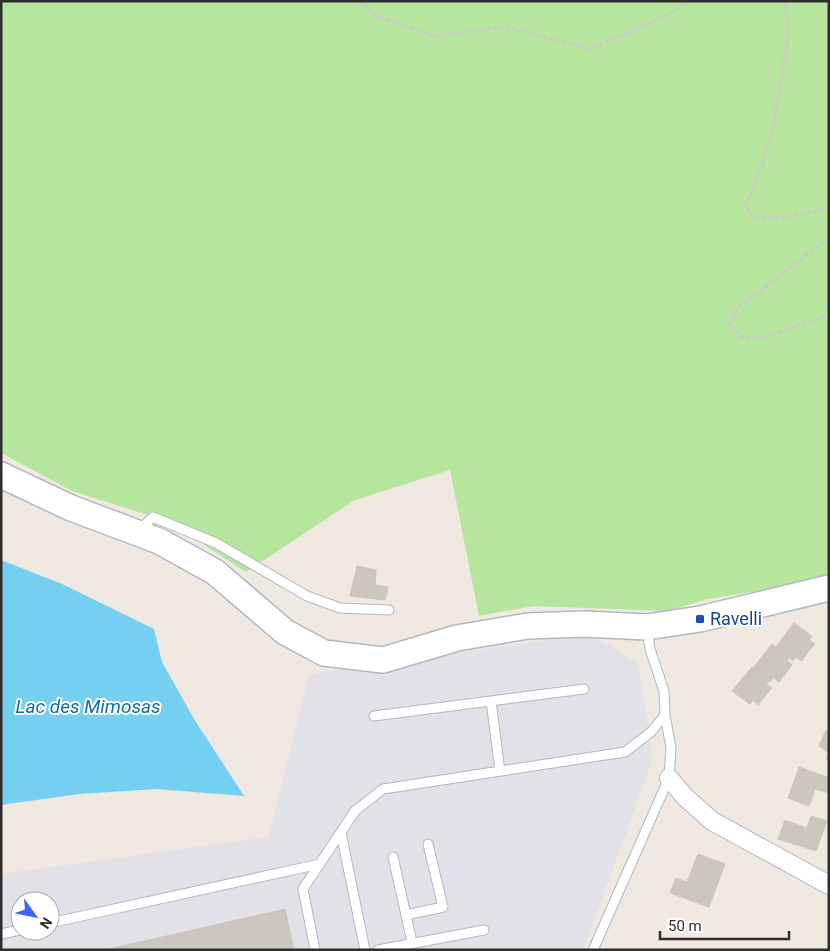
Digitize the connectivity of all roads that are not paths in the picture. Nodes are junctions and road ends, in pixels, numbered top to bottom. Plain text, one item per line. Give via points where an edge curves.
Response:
1 (1, 474) edge
2 (136, 532) junction
3 (829, 588) edge
4 (389, 610) dead end
5 (647, 627) junction
6 (584, 690) dead end
7 (491, 701) junction
8 (374, 716) dead end
9 (665, 716) junction
10 (500, 771) junction
11 (668, 778) junction
12 (340, 833) junction
13 (428, 844) dead end
14 (393, 857) dead end
15 (320, 864) junction
16 (829, 885) edge
17 (406, 915) junction
18 (60, 921) edge
19 (484, 930) dead end
20 (412, 943) junction
21 (315, 950) edge
22 (365, 950) edge
23 (378, 950) edge
24 (593, 950) edge

1 - 2 main road via 71,508
2 - 4 lane via 153,518 216,543 307,596 340,608
2 - 5 main road via 215,572 285,632 324,653 383,660 457,638 528,626
3 - 5 main road via 700,619
5 - 9 lane via 650,649 664,691
6 - 7 lane
7 - 8 lane
7 - 10 lane
9 - 10 lane via 651,732 625,752
9 - 11 lane via 671,748
10 - 12 lane via 383,789 355,811
11 - 16 street via 712,821
11 - 24 lane
12 - 15 lane
12 - 22 lane
13 - 17 lane via 443,907
14 - 17 lane
15 - 18 lane
15 - 21 lane via 303,889
17 - 20 lane
19 - 20 lane
20 - 23 lane

